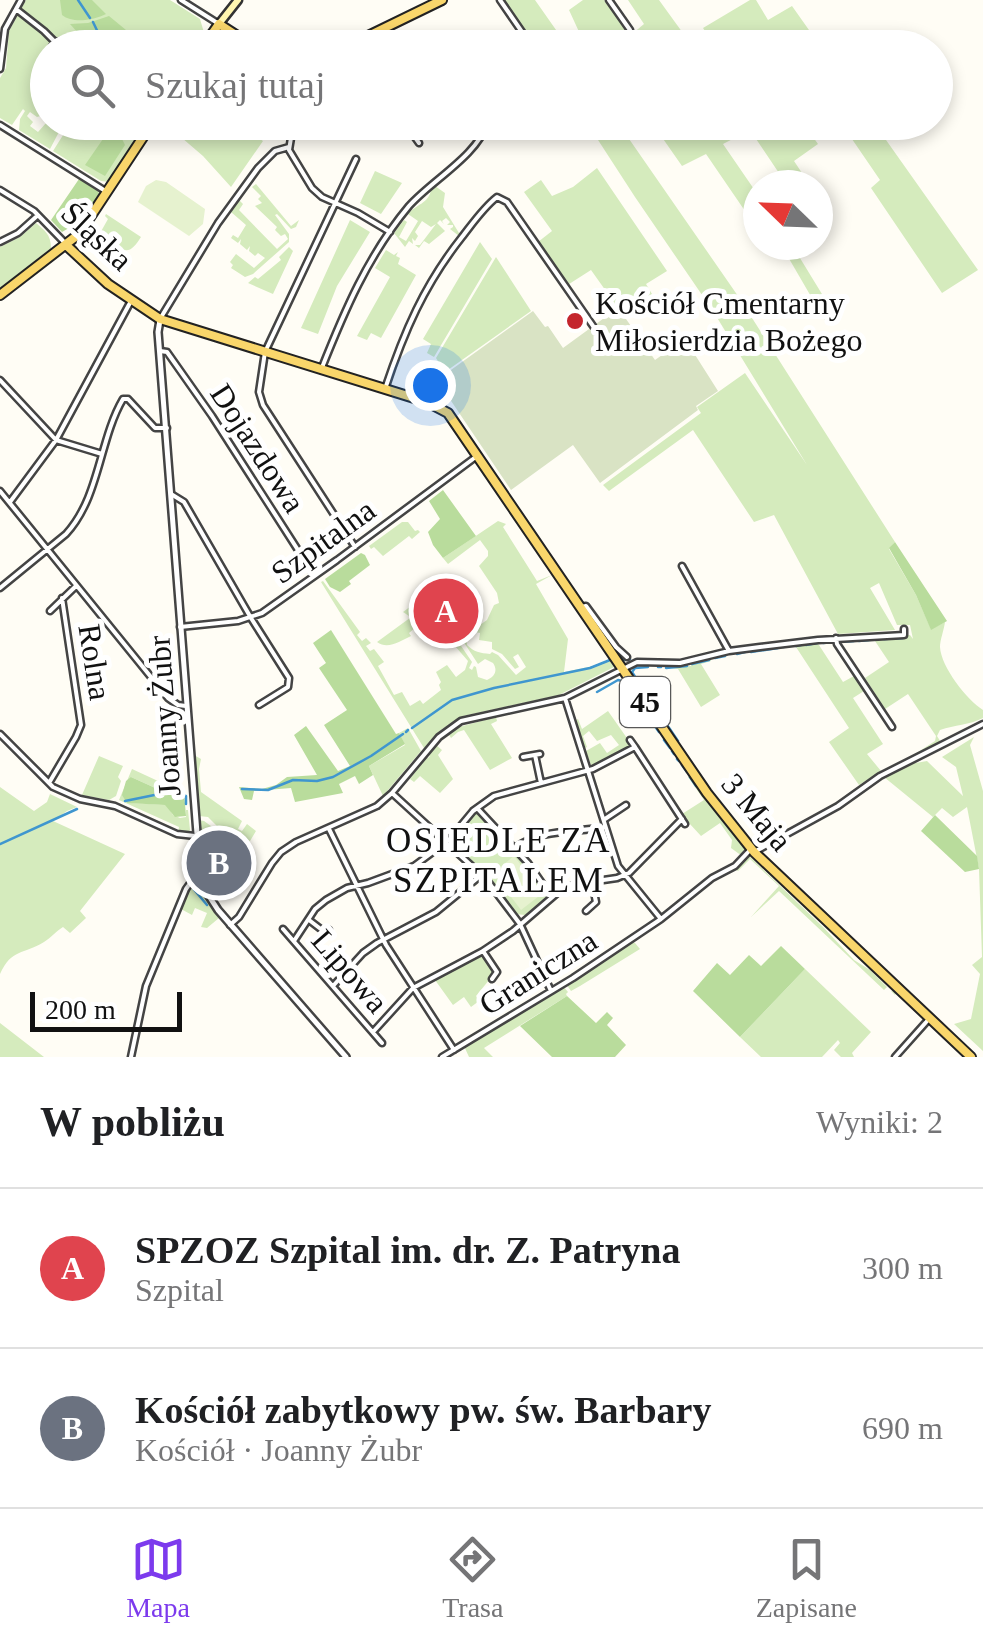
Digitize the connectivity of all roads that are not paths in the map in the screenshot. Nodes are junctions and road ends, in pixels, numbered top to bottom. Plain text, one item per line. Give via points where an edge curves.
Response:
1 (21, 0) edge
2 (181, 0) edge
3 (238, 0) edge
4 (442, 0) edge
5 (500, 0) edge
6 (609, 0) edge
7 (16, 9) junction
8 (219, 24) junction
9 (44, 30) edge
10 (215, 30) edge
11 (228, 30) edge
12 (382, 30) edge
13 (520, 30) edge
14 (630, 30) dead end
15 (0, 69) edge
16 (0, 125) edge
17 (141, 140) edge
18 (291, 140) edge
19 (417, 140) edge
20 (480, 140) edge
21 (419, 143) dead end
22 (289, 147) junction
23 (356, 159) dead end
24 (0, 190) edge
25 (106, 192) junction
26 (334, 203) junction
27 (38, 215) junction
28 (390, 232) junction
29 (0, 242) edge
30 (66, 245) junction
31 (0, 296) edge
32 (131, 301) junction
33 (160, 319) junction
34 (593, 326) dead end
35 (160, 350) junction
36 (265, 352) junction
37 (321, 370) junction
38 (0, 380) edge
39 (385, 389) junction
40 (166, 428) junction
41 (56, 440) junction
42 (103, 454) junction
43 (478, 455) junction
44 (0, 491) edge
45 (171, 494) junction
46 (10, 503) junction
47 (355, 547) junction
48 (47, 549) junction
49 (682, 566) dead end
50 (314, 576) junction
51 (77, 585) junction
52 (0, 588) edge
53 (62, 598) junction
54 (581, 607) junction
55 (50, 611) dead end
56 (251, 618) junction
57 (180, 628) junction
58 (904, 629) dead end
59 (836, 638) junction
60 (729, 651) junction
61 (627, 657) dead end
62 (623, 669) junction
63 (565, 698) junction
64 (259, 704) dead end
65 (186, 706) junction
66 (983, 724) edge
67 (892, 727) dead end
68 (0, 734) edge
69 (630, 740) dead end
70 (636, 748) junction
71 (523, 758) dead end
72 (588, 770) junction
73 (541, 783) junction
74 (48, 784) junction
75 (392, 794) junction
76 (626, 805) dead end
77 (476, 808) junction
78 (604, 823) junction
79 (328, 828) junction
80 (195, 836) junction
81 (446, 842) junction
82 (514, 848) junction
83 (752, 851) junction
84 (481, 875) junction
85 (624, 876) junction
86 (201, 878) junction
87 (592, 882) junction
88 (356, 886) junction
89 (552, 897) junction
90 (586, 911) dead end
91 (661, 918) junction
92 (309, 920) junction
93 (520, 924) junction
94 (230, 925) junction
95 (283, 928) dead end
96 (329, 930) dead end
97 (294, 941) junction
98 (384, 941) junction
99 (483, 951) junction
100 (492, 979) dead end
101 (332, 986) junction
102 (413, 988) junction
103 (550, 991) junction
104 (930, 1018) junction
105 (373, 1032) junction
106 (382, 1043) dead end
107 (454, 1050) junction
108 (131, 1057) edge
109 (346, 1057) edge
110 (442, 1057) edge
111 (894, 1057) edge
112 (971, 1057) edge

1 - 7 street
2 - 8 street
3 - 8 main road
4 - 12 main road
5 - 13 street
6 - 14 street
7 - 9 street
7 - 15 street via 5,29
8 - 10 main road
8 - 11 main road
16 - 25 street
17 - 25 main road
18 - 22 street
19 - 21 street
20 - 28 street
22 - 26 street via 312,188
22 - 33 street via 277,149 258,168
23 - 26 street
24 - 27 street, Śląska
25 - 30 main road
26 - 28 street
26 - 36 street
27 - 29 street
27 - 30 street, Śląska
28 - 37 street via 354,290
30 - 31 main road
30 - 32 main road, Śląska / 45
32 - 33 main road, Śląska / 45
32 - 41 street
33 - 35 street, Joanny Żubr
33 - 36 main road, 3 Maja / 45
34 - 39 street via 498,196 443,261 404,331
35 - 40 street, Joanny Żubr
35 - 50 street, Dojazdowa via 212,416
36 - 37 main road, 3 Maja / 45
36 - 47 street via 263,405
37 - 39 main road, 3 Maja / 45
38 - 41 street
39 - 43 main road, 3 Maja / 45 via 444,410
40 - 42 street via 155,428 123,399
40 - 45 street, Joanny Żubr
41 - 42 street
41 - 46 street
42 - 48 street via 76,523
43 - 47 street, Szpitalna
43 - 54 main road, 3 Maja / 45
44 - 46 street
45 - 56 street via 184,502
45 - 57 street, Joanny Żubr
46 - 48 street
47 - 50 street, Szpitalna
48 - 51 street
48 - 52 street
49 - 60 street
50 - 56 street, Szpitalna
51 - 53 street
51 - 65 street via 168,698
53 - 55 street
53 - 74 street, Rolna via 81,725
54 - 61 street, 3 Maja
54 - 62 main road, 3 Maja / 45
56 - 57 street, Szpitalna
56 - 64 street via 290,681
57 - 65 street, Joanny Żubr
58 - 59 street via 904,635
59 - 60 street
59 - 67 street
60 - 62 street
62 - 63 street
62 - 83 main road, 3 Maja / 45
63 - 72 street
63 - 75 street via 461,721
65 - 80 street, Joanny Żubr
66 - 83 street, Graniczna
68 - 74 street
69 - 70 street
70 - 72 street
70 - 85 street via 683,822
71 - 73 street via 537,755
72 - 73 street
72 - 78 street
73 - 77 street via 498,794
74 - 80 street
75 - 79 street
75 - 81 street
76 - 78 street
77 - 81 street
77 - 82 street
78 - 82 street via 552,832
78 - 85 street
79 - 88 street
79 - 94 street via 281,852
80 - 86 street, Joanny Żubr
81 - 84 street
81 - 88 street via 409,868
82 - 89 street
83 - 91 street, Graniczna
83 - 104 main road, 3 Maja / 45
84 - 93 street
84 - 98 street via 436,912
85 - 87 street
85 - 91 street
86 - 94 street, Joanny Żubr
86 - 108 street via 186,889 148,980
87 - 89 street
87 - 90 street via 596,902
88 - 92 street via 326,900
88 - 98 street
89 - 93 street
91 - 103 street, Graniczna
92 - 96 street
92 - 97 street
93 - 99 street
93 - 103 street
94 - 109 street, Joanny Żubr
95 - 97 street, Lipowa
97 - 101 street, Lipowa
98 - 101 street
98 - 102 street
99 - 100 street via 497,972
99 - 102 street
101 - 105 street, Lipowa
102 - 105 street
102 - 107 street
103 - 107 street, Graniczna
104 - 111 street
104 - 112 main road, 45
105 - 106 street, Lipowa
107 - 110 street, Graniczna

